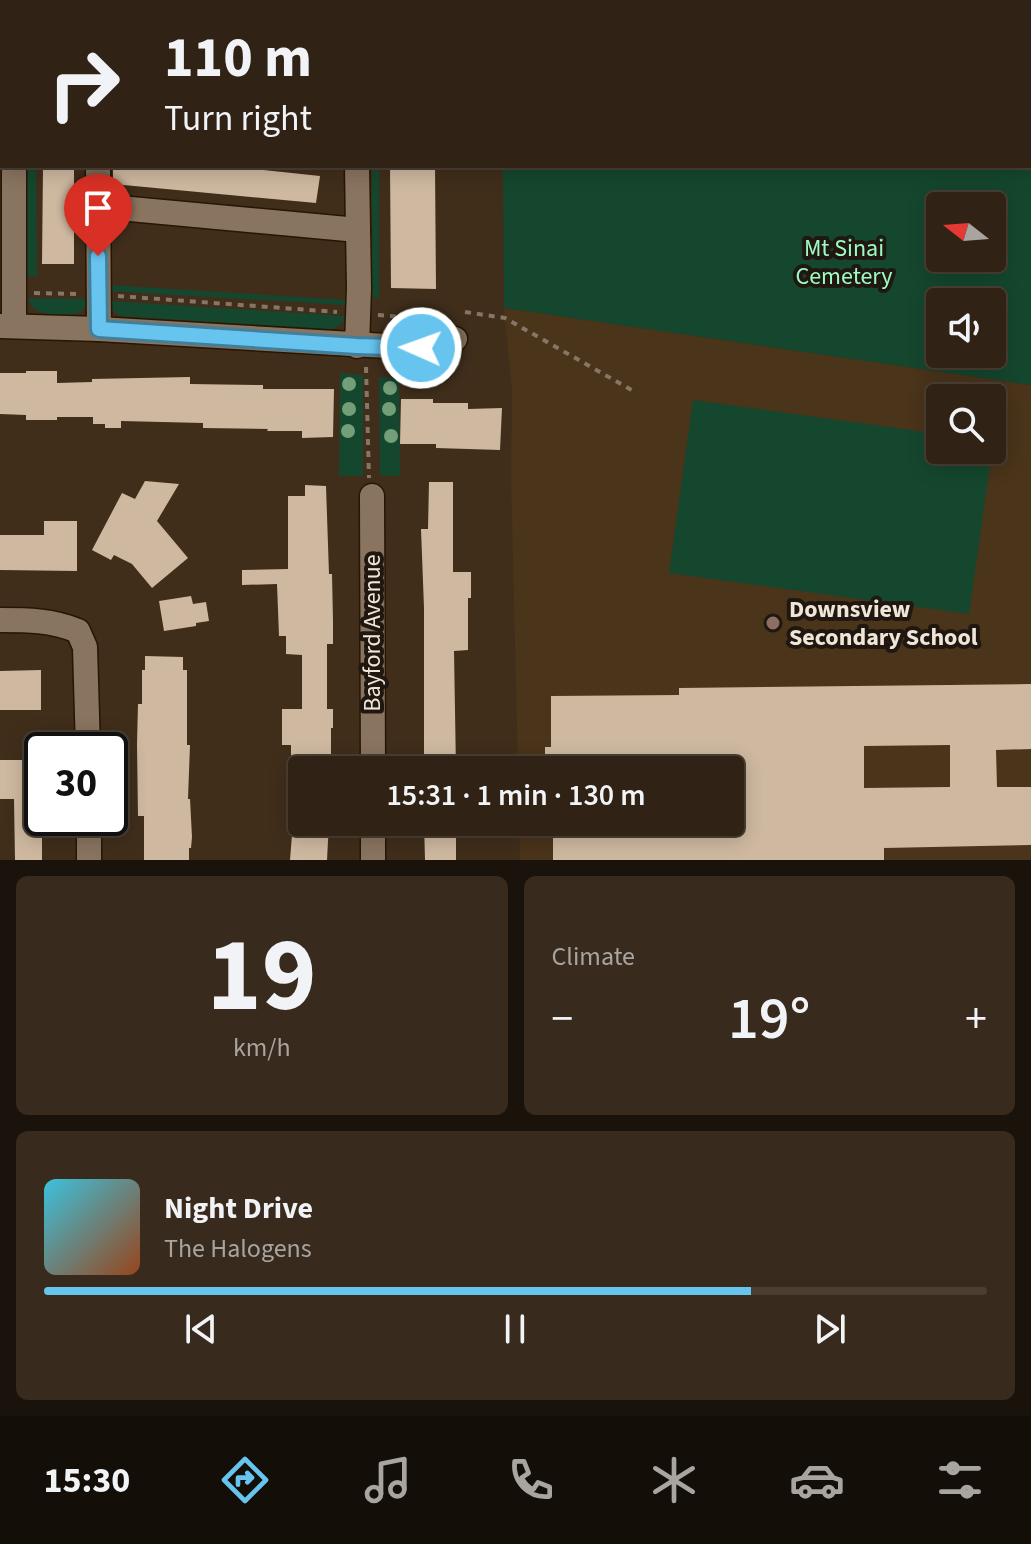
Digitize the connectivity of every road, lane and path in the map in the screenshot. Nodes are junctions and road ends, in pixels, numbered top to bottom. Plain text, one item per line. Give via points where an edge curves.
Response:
1 (14, 168) edge
2 (98, 168) edge
3 (357, 168) edge
4 (98, 206) junction
5 (358, 230) junction
6 (14, 293) junction
7 (99, 295) junction
8 (465, 312) dead end
9 (346, 313) dead end
10 (371, 315) dead end
11 (7, 326) edge
12 (99, 329) junction
13 (452, 330) joint
14 (362, 346) junction
15 (635, 392) dead end
16 (372, 496) joint
17 (0, 620) edge
18 (87, 732) edge
19 (373, 756) edge
20 (89, 836) edge
21 (373, 836) edge
22 (89, 860) edge
23 (373, 860) edge

1 - 6 street
2 - 4 street
3 - 5 street
4 - 5 street
4 - 7 street
5 - 14 street
6 - 7 path
6 - 11 street
7 - 9 path
7 - 12 street
8 - 15 path via 505,318
10 - 13 path
11 - 12 street
12 - 14 street
13 - 14 street via 421,348
14 - 16 path
16 - 19 street, Bayford Avenue
17 - 18 street via 60,623 78,631 85,647
20 - 22 street
21 - 23 street

